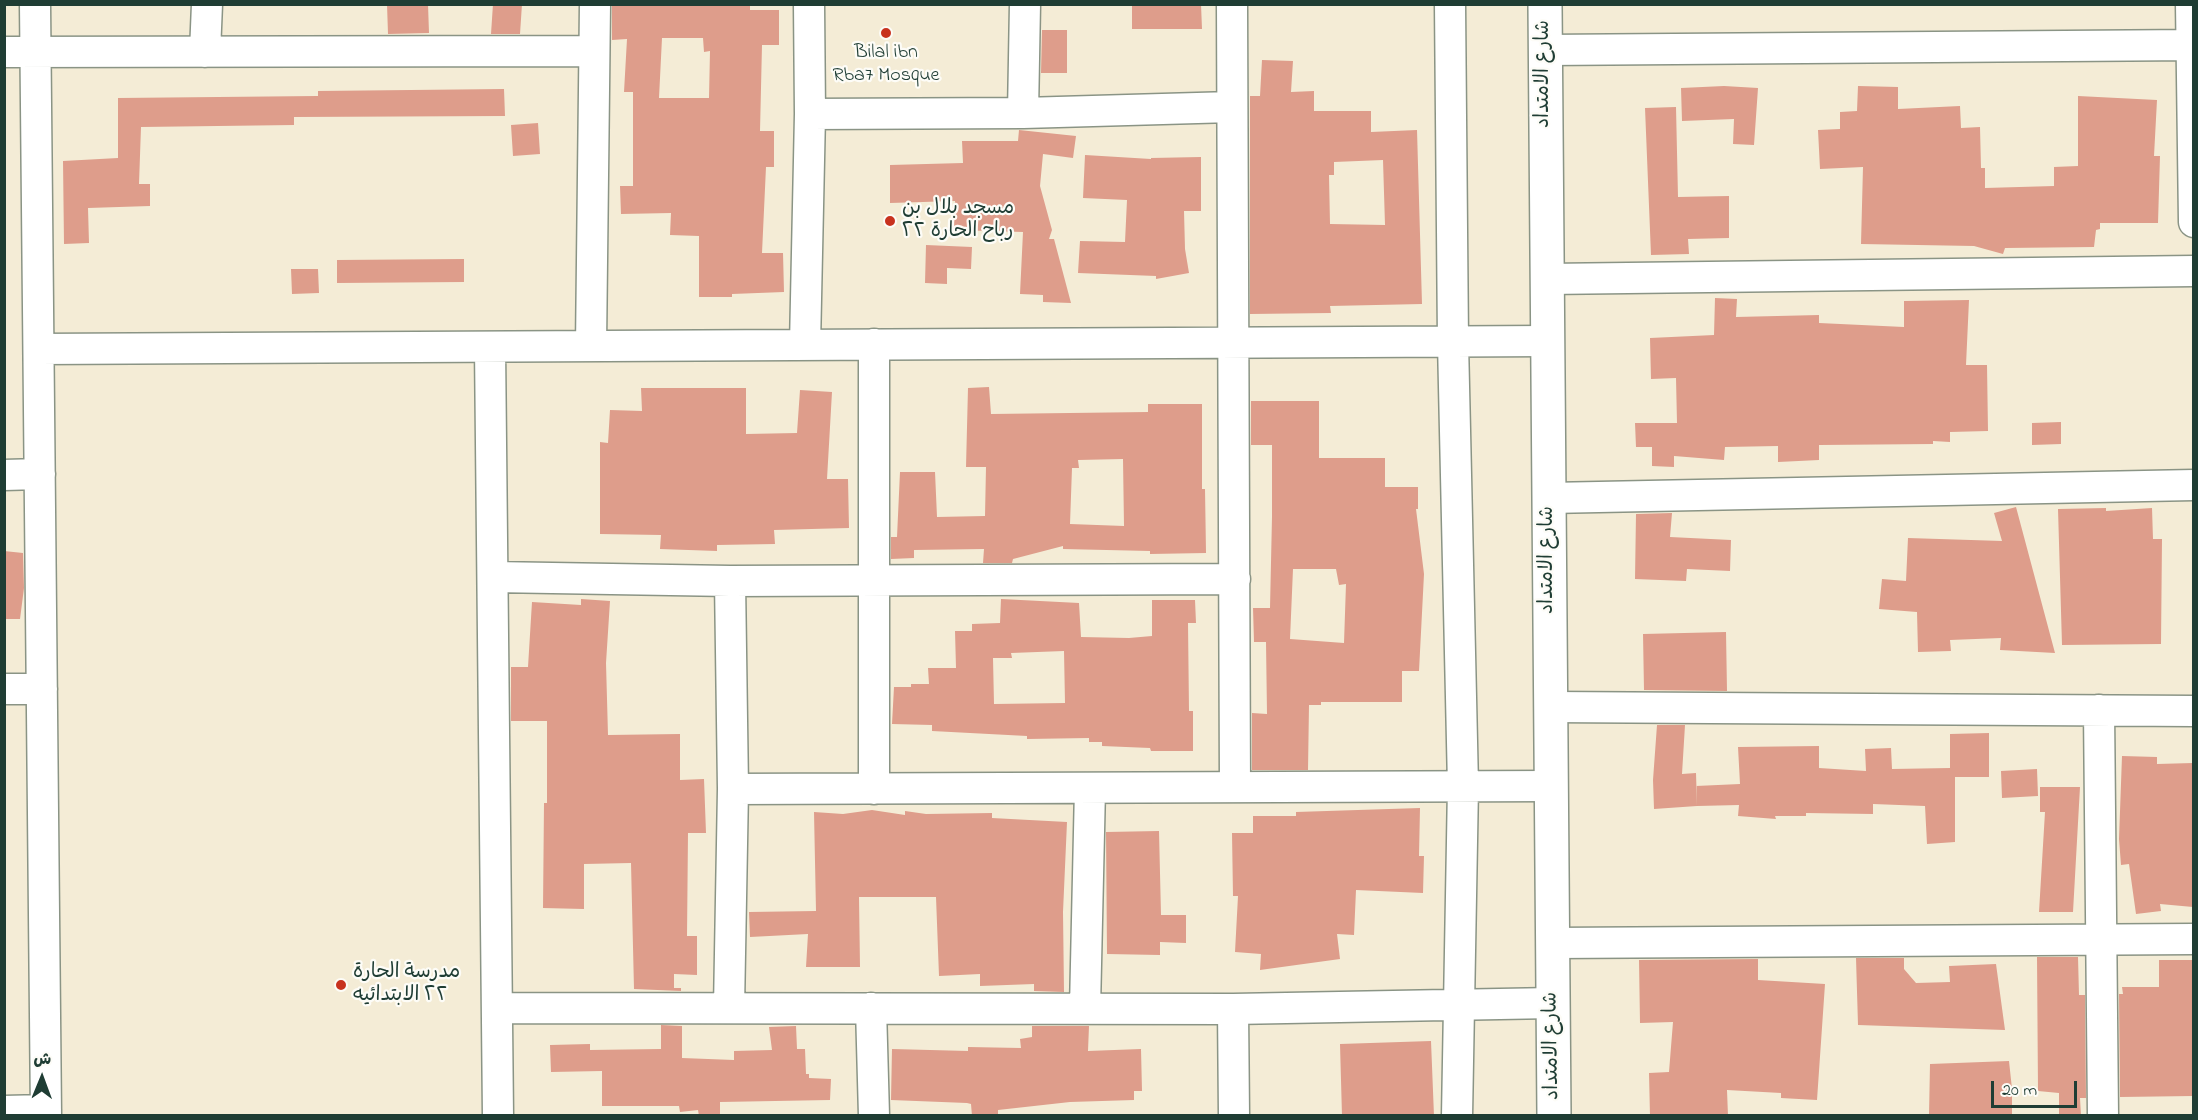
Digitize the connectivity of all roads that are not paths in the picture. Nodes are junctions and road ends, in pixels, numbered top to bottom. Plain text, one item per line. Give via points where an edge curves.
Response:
1 (35, 4) edge
2 (207, 4) edge
3 (595, 4) edge
4 (809, 4) edge
5 (1024, 4) edge
6 (1232, 4) edge
7 (1450, 4) edge
8 (1545, 4) edge
9 (2191, 4) edge
10 (2193, 45) edge
11 (1545, 50) junction
12 (593, 51) junction
13 (4, 52) edge
14 (36, 52) junction
15 (206, 52) junction
16 (1232, 107) junction
17 (1023, 113) junction
18 (810, 114) junction
19 (2193, 222) edge
20 (2193, 271) edge
21 (1547, 279) junction
22 (1548, 341) junction
23 (1453, 342) junction
24 (1234, 343) junction
25 (874, 344) junction
26 (805, 345) junction
27 (490, 346) junction
28 (591, 346) junction
29 (39, 349) junction
30 (40, 474) junction
31 (4, 475) edge
32 (2193, 485) edge
33 (1549, 498) junction
34 (493, 577) junction
35 (1235, 579) junction
36 (730, 581) junction
37 (874, 581) junction
38 (4, 689) edge
39 (42, 689) junction
40 (1550, 707) junction
41 (2099, 710) junction
42 (2193, 711) edge
43 (1462, 786) junction
44 (1551, 786) junction
45 (1235, 787) junction
46 (1090, 788) junction
47 (733, 789) junction
48 (874, 789) junction
49 (2102, 939) junction
50 (2193, 939) edge
51 (1553, 943) junction
52 (1553, 1003) junction
53 (1459, 1005) junction
54 (497, 1008) junction
55 (729, 1008) junction
56 (871, 1008) junction
57 (1085, 1008) junction
58 (1233, 1009) junction
59 (4, 1111) edge
60 (46, 1113) edge
61 (498, 1116) edge
62 (874, 1116) edge
63 (1234, 1116) edge
64 (1457, 1116) edge
65 (1554, 1116) edge
66 (2103, 1116) edge

1 - 14 street
2 - 15 street
3 - 12 street
4 - 18 street
5 - 17 street
6 - 16 street
7 - 23 street
8 - 11 street, شارع الامتداد
9 - 10 street
10 - 11 street
10 - 19 street
11 - 21 street, شارع الامتداد
12 - 15 street
12 - 28 street
13 - 14 street
14 - 15 street
14 - 29 street
16 - 17 street
16 - 24 street
17 - 18 street
18 - 26 street
20 - 21 street
21 - 22 street, شارع الامتداد
22 - 23 street
22 - 33 street, شارع الامتداد
23 - 24 street
23 - 43 street
24 - 25 street
24 - 35 street
25 - 26 street
25 - 37 street
26 - 28 street
27 - 28 street
27 - 29 street
27 - 34 street
29 - 30 street
30 - 31 street
30 - 39 street
32 - 33 street
33 - 40 street, شارع الامتداد
34 - 36 street
34 - 54 street
35 - 37 street
35 - 45 street
36 - 37 street
36 - 47 street
37 - 48 street
38 - 39 street
39 - 60 street
40 - 41 street
40 - 44 street, شارع الامتداد
41 - 42 street
41 - 49 street
43 - 44 street
43 - 45 street
43 - 53 street
44 - 51 street, شارع الامتداد
45 - 46 street
46 - 48 street
46 - 57 street
47 - 48 street
47 - 55 street
49 - 50 street
49 - 51 street
49 - 66 street
51 - 52 street, شارع الامتداد
52 - 53 street
52 - 65 street, شارع الامتداد
53 - 58 street
53 - 64 street
54 - 55 street
54 - 61 street
55 - 56 street
56 - 57 street
56 - 62 street
57 - 58 street
58 - 63 street
59 - 60 street

